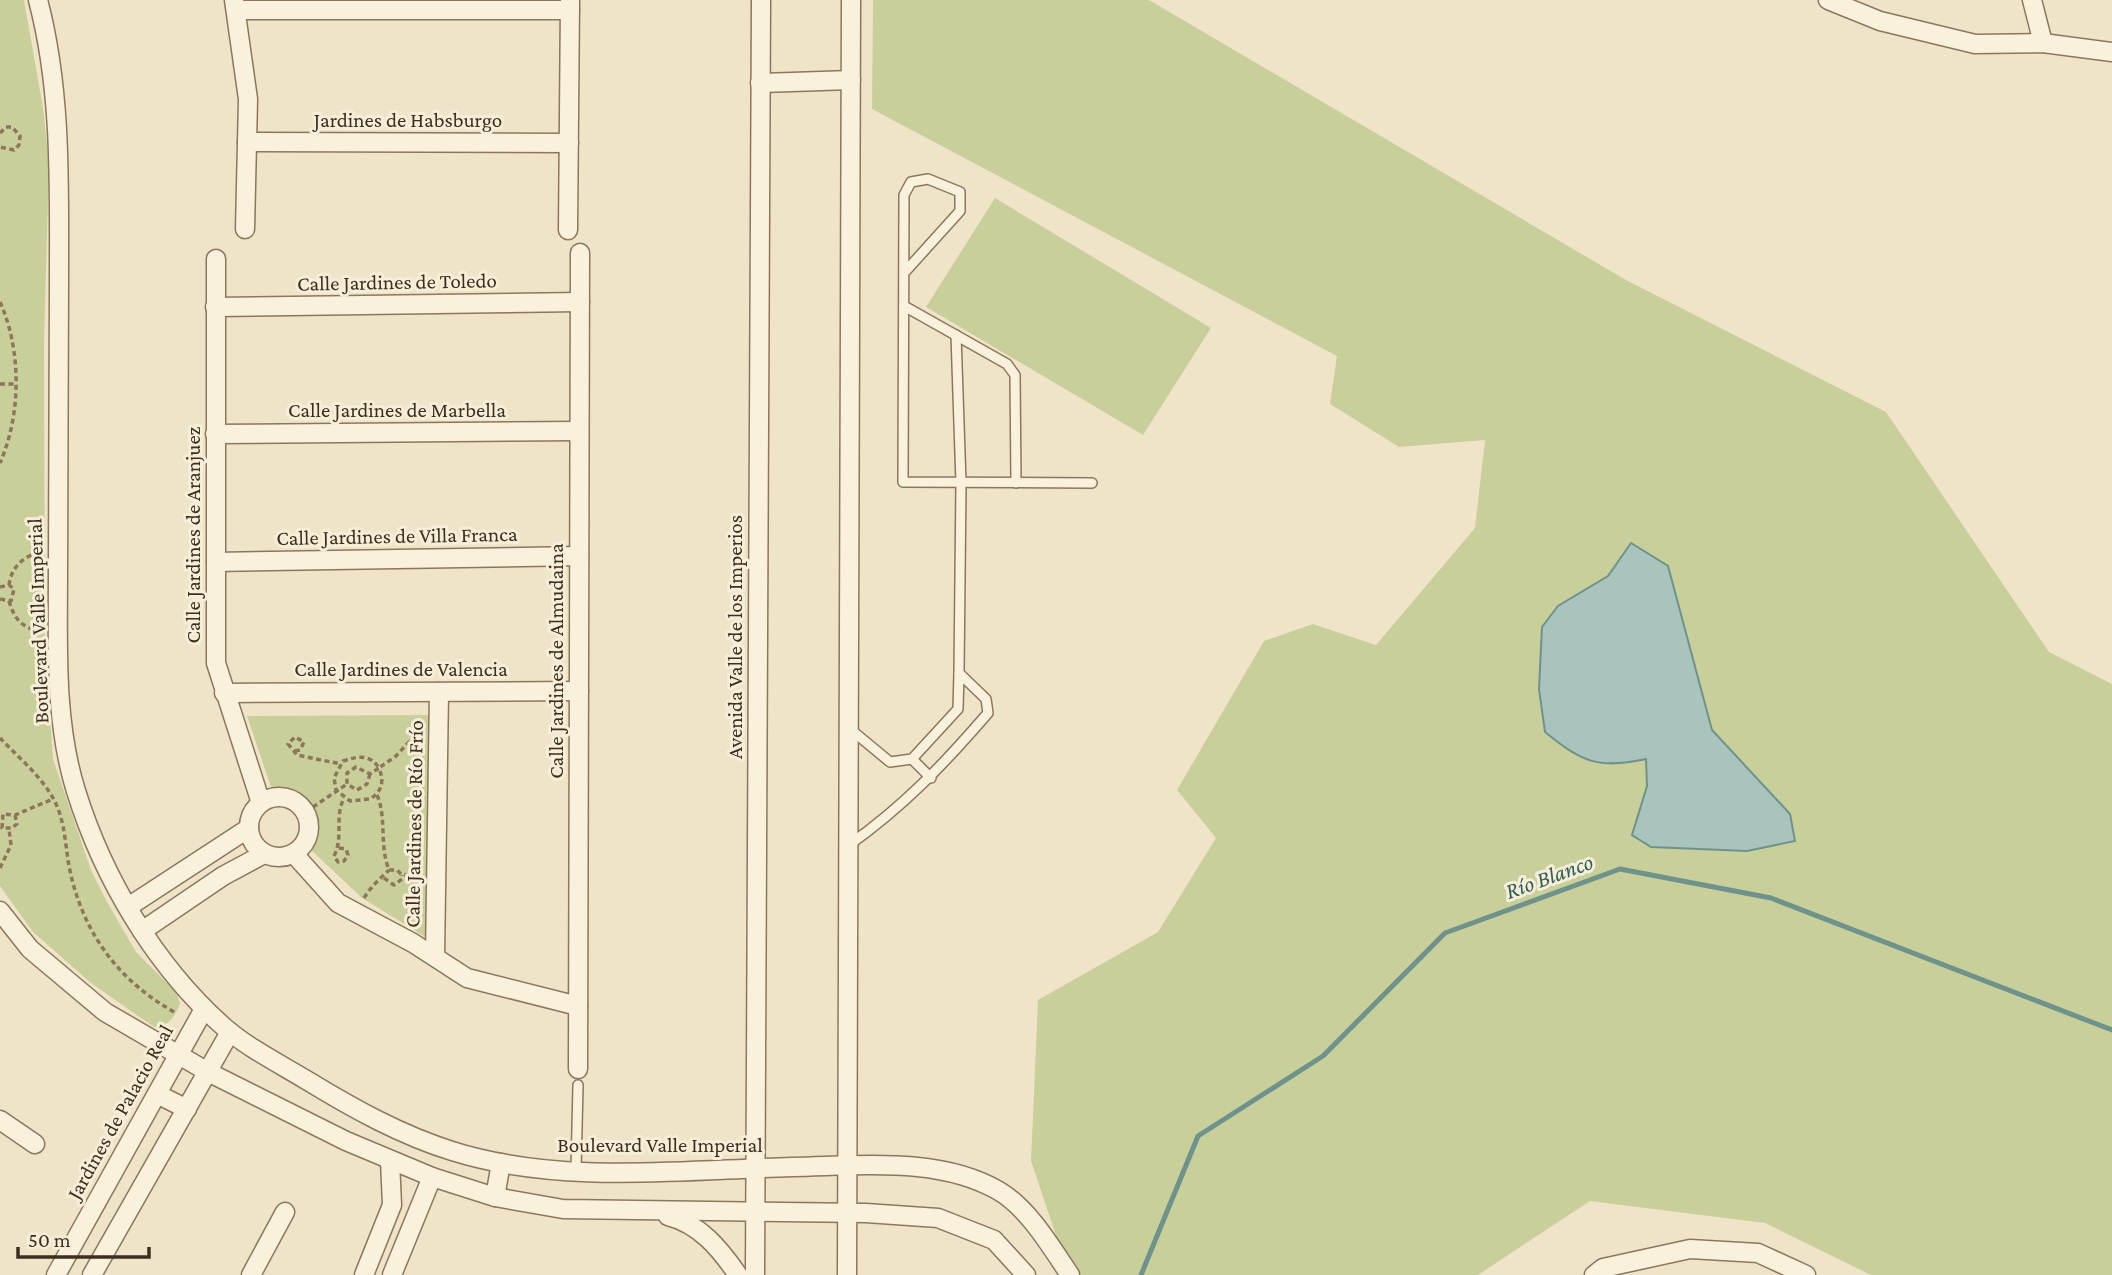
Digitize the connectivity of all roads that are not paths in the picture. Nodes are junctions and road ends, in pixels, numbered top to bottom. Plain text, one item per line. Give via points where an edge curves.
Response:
1 (38, 0) edge
2 (761, 0) edge
3 (851, 0) edge
4 (1828, 0) edge
5 (2032, 0) edge
6 (235, 5) edge
7 (570, 5) edge
8 (2043, 43) junction
9 (2112, 52) edge
10 (851, 80) junction
11 (760, 83) junction
12 (247, 142) junction
13 (569, 143) junction
14 (245, 229) dead end
15 (568, 230) dead end
16 (580, 253) dead end
17 (216, 259) dead end
18 (904, 273) junction
19 (580, 302) junction
20 (904, 306) junction
21 (215, 307) junction
22 (956, 335) junction
23 (579, 431) junction
24 (215, 434) junction
25 (961, 483) junction
26 (1016, 483) junction
27 (1091, 483) dead end
28 (579, 556) junction
29 (216, 562) junction
30 (959, 673) junction
31 (579, 691) junction
32 (224, 692) junction
33 (439, 692) junction
34 (848, 727) junction
35 (912, 759) junction
36 (932, 778) junction
37 (261, 803) junction
38 (249, 828) junction
39 (848, 846) junction
40 (264, 854) junction
41 (294, 854) junction
42 (174, 877) junction
43 (188, 900) junction
44 (128, 907) junction
45 (0, 911) edge
46 (142, 931) junction
47 (435, 957) junction
48 (578, 1006) junction
49 (204, 1009) junction
50 (230, 1032) junction
51 (178, 1055) junction
52 (208, 1072) junction
53 (578, 1077) joint
54 (157, 1094) junction
55 (187, 1109) junction
56 (0, 1121) edge
57 (35, 1144) dead end
58 (390, 1160) junction
59 (501, 1163) junction
60 (846, 1166) junction
61 (756, 1168) junction
62 (576, 1170) junction
63 (432, 1177) junction
64 (495, 1197) junction
65 (645, 1210) junction
66 (285, 1212) dead end
67 (755, 1213) junction
68 (847, 1213) junction
69 (388, 1220) junction
70 (411, 1229) junction
71 (256, 1273) edge
72 (56, 1275) edge
73 (92, 1275) edge
74 (364, 1275) edge
75 (392, 1275) edge
76 (738, 1275) edge
77 (755, 1275) edge
78 (846, 1275) edge
79 (1026, 1275) edge
80 (1070, 1275) edge
81 (1594, 1275) edge
82 (1807, 1275) edge

1 - 44 street, Boulevard Valle Imperial via 53,84 60,169 58,649 64,740 75,789 97,850
2 - 11 street, Avenida Valle de los Imperios
3 - 10 street
4 - 8 street via 1880,20 1975,44
5 - 8 street
6 - 7 street
6 - 12 street via 248,99
7 - 13 street
8 - 9 street
10 - 11 street
10 - 34 street
11 - 61 street, Avenida Valle de los Imperios
12 - 13 street, Jardines de Habsburgo
12 - 14 street
13 - 15 street
16 - 19 street, Calle Jardines de Almudaina
17 - 21 street, Calle Jardines de Aranjuez
18 - 18 lane via 904,195 911,182 928,179 960,192 960,211
18 - 20 lane
19 - 21 street, Calle Jardines de Toledo
19 - 23 street, Calle Jardines de Almudaina
20 - 22 lane
20 - 25 lane via 903,482
21 - 24 street, Calle Jardines de Aranjuez
22 - 25 lane
22 - 26 lane via 1007,364 1015,375
23 - 24 street, Calle Jardines de Marbella
23 - 28 street, Calle Jardines de Almudaina
24 - 29 street, Calle Jardines de Aranjuez
25 - 26 lane
25 - 30 lane
26 - 27 lane
28 - 29 street, Calle Jardines de Villa Franca
28 - 31 street, Calle Jardines de Almudaina
29 - 32 street, Calle Jardines de Aranjuez via 216,663
30 - 35 lane via 958,709
30 - 36 lane via 986,699 988,713
31 - 33 street, Calle Jardines de Valencia
31 - 48 street, Calle Jardines de Almudaina
32 - 33 street, Calle Jardines de Valencia
32 - 37 street, Calle Jardines de Aranjuez
33 - 47 street, Calle Jardines de Río Frío
34 - 35 lane via 890,762
34 - 39 street
35 - 36 lane
36 - 39 lane
37 - 38 street
37 - 41 street via 285,798 305,811 310,826 306,842
38 - 40 street via 253,843
38 - 42 street
39 - 60 street
40 - 41 street via 279,858
40 - 43 street
41 - 47 street via 338,903
42 - 43 street
42 - 44 street
43 - 46 street
44 - 46 street, Boulevard Valle Imperial
45 - 51 street via 30,949 66,982 105,1012
46 - 49 street, Boulevard Valle Imperial
47 - 48 street via 467,978
48 - 53 street, Calle Jardines de Almudaina
49 - 50 street, Boulevard Valle Imperial
49 - 51 street, Jardines de Palacio Real
50 - 52 street
50 - 59 street, Boulevard Valle Imperial via 403,1134
51 - 52 street
51 - 54 street, Jardines de Palacio Real
52 - 55 street
52 - 58 street
53 - 62 lane
54 - 55 street
54 - 72 street, Jardines de Palacio Real
55 - 73 street
56 - 57 street
58 - 63 street
58 - 69 street via 393,1190
59 - 62 street, Boulevard Valle Imperial
59 - 64 street
60 - 61 street, Boulevard Valle Imperial
60 - 68 street
60 - 80 street, Boulevard Valle Imperial via 961,1174 1003,1193 1039,1230
61 - 62 street, Boulevard Valle Imperial
61 - 67 street, Avenida Valle de los Imperios
63 - 64 street
63 - 70 street
64 - 65 street via 563,1209
65 - 67 street
65 - 76 street via 682,1220 716,1244
66 - 71 street
67 - 68 street
67 - 77 street, Avenida Valle de los Imperios
68 - 78 street
68 - 79 street via 938,1218 994,1240
69 - 70 street
69 - 74 street
70 - 75 street
81 - 82 street via 1603,1268 1690,1249 1758,1253

